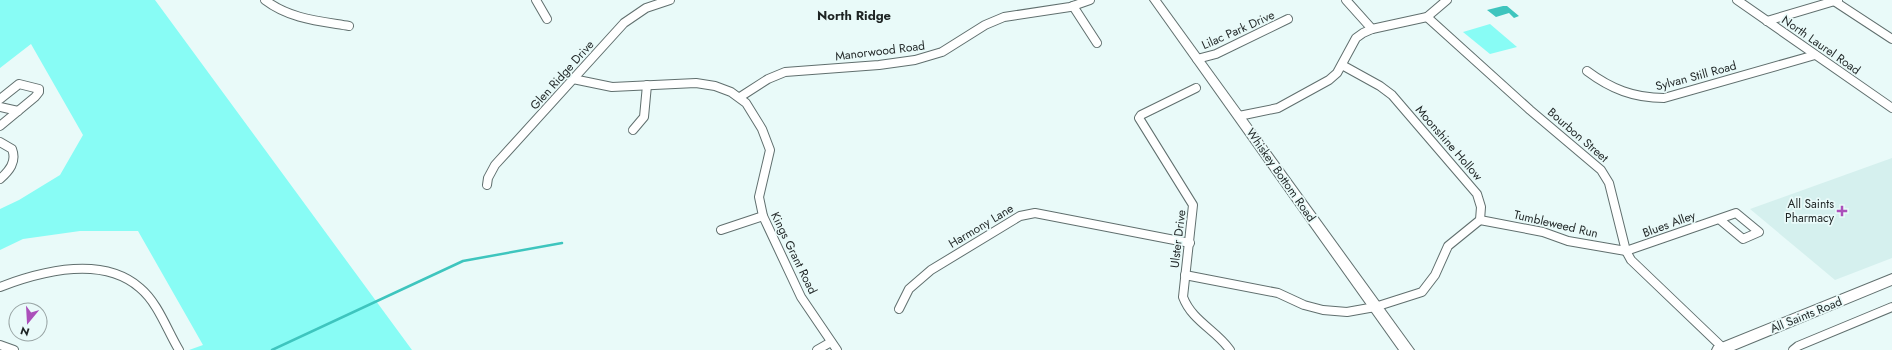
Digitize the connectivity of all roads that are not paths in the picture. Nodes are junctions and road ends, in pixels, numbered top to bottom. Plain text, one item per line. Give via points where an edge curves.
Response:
1 (265, 0) edge
2 (536, 0) edge
3 (670, 0) edge
4 (1090, 0) edge
5 (1155, 0) edge
6 (1346, 0) edge
7 (1447, 0) edge
8 (1737, 0) edge
9 (1836, 1) edge
10 (1074, 6) junction
11 (1426, 17) junction
12 (547, 19) dead end
13 (1288, 19) dead end
14 (1767, 20) junction
15 (349, 26) dead end
16 (1372, 29) junction
17 (1892, 39) edge
18 (1096, 43) dead end
19 (1815, 54) junction
20 (1197, 59) junction
21 (1342, 65) junction
22 (1587, 71) dead end
23 (573, 79) junction
24 (647, 85) junction
25 (1196, 88) dead end
26 (740, 97) junction
27 (0, 99) edge
28 (0, 107) edge
29 (1892, 108) edge
30 (18, 111) junction
31 (1239, 116) junction
32 (0, 126) edge
33 (633, 130) dead end
34 (0, 142) edge
35 (0, 180) edge
36 (487, 185) dead end
37 (763, 216) junction
38 (1719, 219) dead end
39 (1480, 220) junction
40 (721, 230) dead end
41 (1190, 242) junction
42 (1626, 251) junction
43 (1185, 275) junction
44 (1892, 279) edge
45 (0, 287) edge
46 (1375, 307) junction
47 (1892, 307) edge
48 (899, 309) dead end
49 (831, 342) junction
50 (0, 345) edge
51 (1725, 349) edge
52 (14, 350) edge
53 (179, 350) edge
54 (817, 350) edge
55 (837, 350) edge
56 (1230, 350) edge
57 (1406, 350) edge
58 (1793, 350) edge

1 - 15 street via 297,17
2 - 12 street
3 - 23 street, Glen Ridge Drive via 652,5 632,16
4 - 10 street, Manorwood Road
5 - 20 street, Whiskey Bottom Road
6 - 16 street
7 - 11 street
8 - 14 street, North Laurel Road
9 - 14 street
9 - 17 street
10 - 18 street
10 - 26 street, Manorwood Road via 1025,12 995,20 950,48 924,58 785,72 768,79
11 - 16 street
11 - 42 street, Bourbon Street via 1601,170 1609,183
13 - 20 street, Lilac Park Drive via 1216,54
14 - 19 street, North Laurel Road
16 - 21 street via 1356,38
19 - 22 street, Sylvan Still Road via 1664,98 1645,98 1621,92 1602,83
19 - 29 street, North Laurel Road
20 - 31 street, Whiskey Bottom Road
21 - 31 street via 1329,80 1278,108
21 - 39 street, Moonshine Hollow via 1392,95 1480,199
23 - 24 street, Kings Grant Road via 618,87
23 - 36 street, Glen Ridge Drive via 495,165
24 - 26 street, Kings Grant Road via 695,82 718,87
24 - 33 street via 644,117
25 - 41 street, Ulster Drive via 1139,118 1194,205
26 - 37 street, Kings Grant Road via 753,111 770,148 759,197
27 - 30 street via 19,84 39,88 35,97
28 - 30 street
30 - 32 street
31 - 46 street, Whiskey Bottom Road
34 - 35 street via 12,149 14,157 12,165
37 - 40 street
37 - 49 street, Kings Grant Road via 801,296
38 - 42 street, Blues Alley
39 - 42 street, Tumbleweed Run
39 - 46 street via 1448,246 1435,275 1422,292
41 - 43 street, Ulster Drive
41 - 48 street, Harmony Lane via 1028,213 931,270 910,289
42 - 51 street, Bourbon Street via 1637,267
43 - 46 street via 1278,293 1298,303 1323,310 1347,312
43 - 56 street, Ulster Drive via 1183,297 1188,311 1220,337
44 - 51 street, All Saints Road
45 - 53 street via 51,272 87,270 118,275 130,280 148,297
46 - 57 street, Whiskey Bottom Road
47 - 58 street
49 - 54 street
49 - 55 street, Kings Grant Road
50 - 52 street

